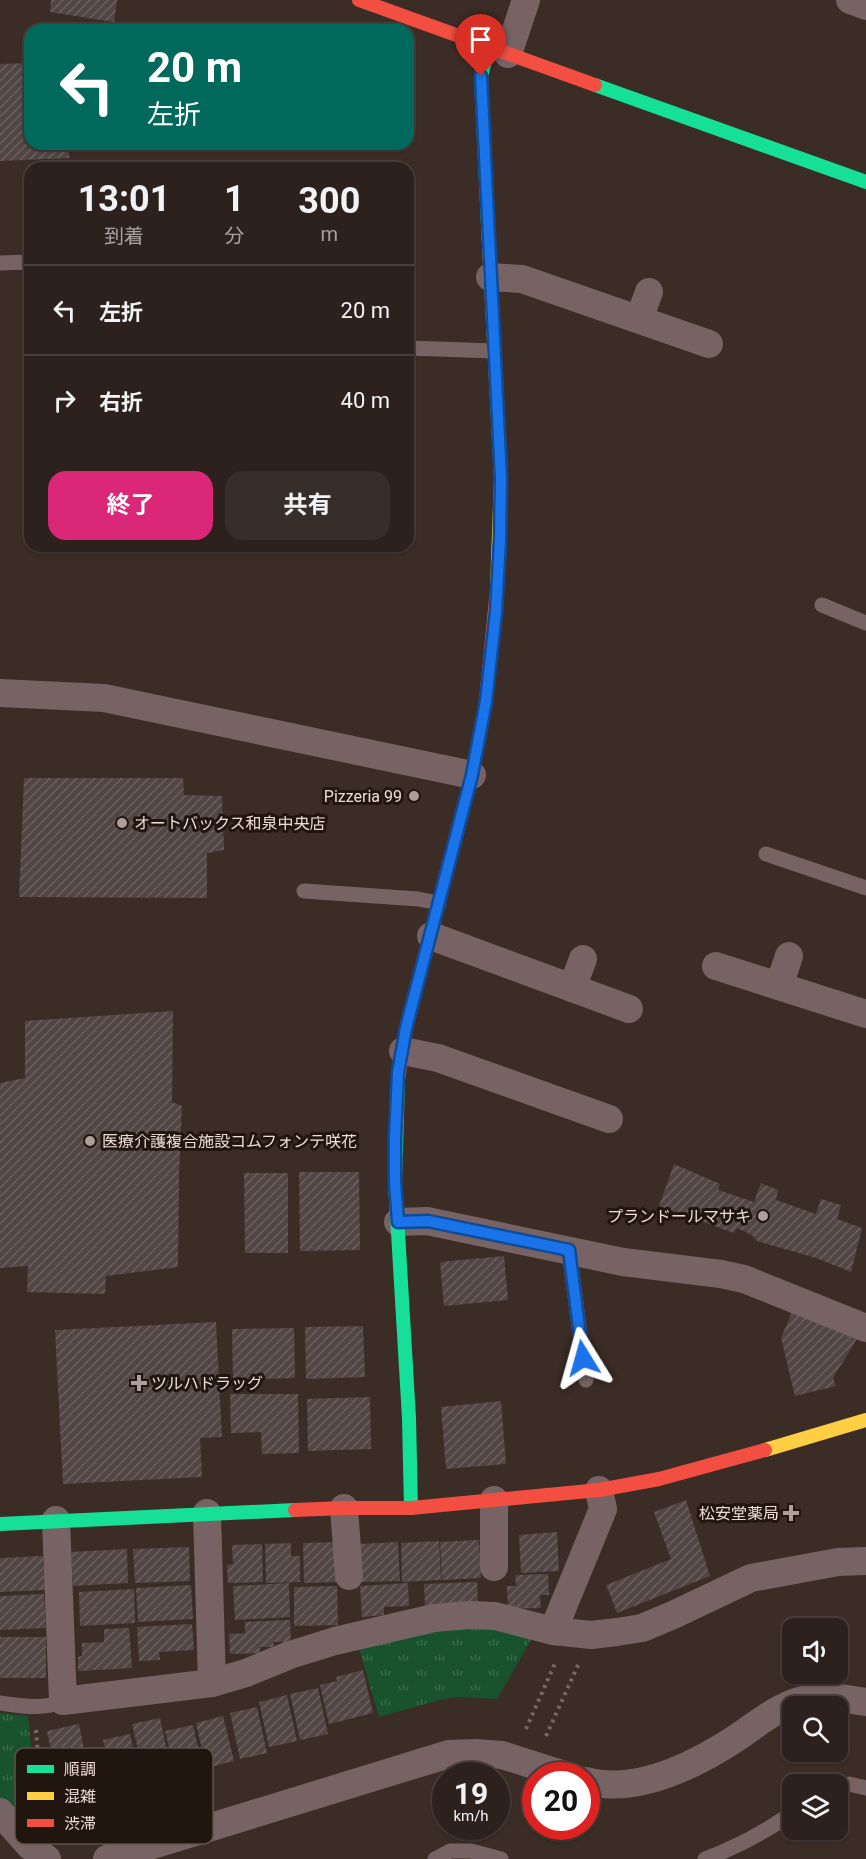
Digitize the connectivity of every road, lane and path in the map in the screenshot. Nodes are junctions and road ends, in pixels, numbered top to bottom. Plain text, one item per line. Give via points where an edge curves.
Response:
1 (359, 0) edge
2 (526, 0) edge
3 (850, 0) edge
4 (866, 6) edge
5 (499, 50) junction
6 (866, 182) edge
7 (24, 262) edge
8 (0, 263) edge
9 (490, 277) junction
10 (649, 292) dead end
11 (639, 319) junction
12 (710, 344) dead end
13 (414, 348) edge
14 (494, 351) junction
15 (822, 605) dead end
16 (866, 623) edge
17 (0, 693) edge
18 (472, 775) junction
19 (766, 854) dead end
20 (866, 888) edge
21 (304, 891) dead end
22 (439, 903) junction
23 (431, 936) junction
24 (789, 956) dead end
25 (583, 959) dead end
26 (716, 966) dead end
27 (779, 986) junction
28 (572, 988) junction
29 (629, 1009) dead end
30 (866, 1014) edge
31 (403, 1051) junction
32 (609, 1119) dead end
33 (398, 1222) junction
34 (569, 1250) junction
35 (866, 1328) edge
36 (586, 1380) dead end
37 (866, 1420) edge
38 (600, 1490) junction
39 (494, 1500) junction
40 (344, 1508) junction
41 (411, 1508) junction
42 (207, 1514) junction
43 (56, 1520) junction
44 (0, 1524) edge
45 (866, 1561) edge
46 (494, 1567) dead end
47 (349, 1575) dead end
48 (571, 1632) junction
49 (212, 1683) junction
50 (63, 1701) junction
51 (866, 1702) edge
52 (0, 1703) edge
53 (34, 1706) junction
54 (526, 1729) dead end
55 (546, 1736) dead end
56 (38, 1748) edge
57 (527, 1762) edge
58 (600, 1782) edge
59 (848, 1784) edge
60 (866, 1788) edge
61 (0, 1812) edge
62 (782, 1820) edge
63 (213, 1826) edge
64 (15, 1829) edge
65 (28, 1844) edge
66 (155, 1844) edge
67 (47, 1859) edge
68 (106, 1859) edge
69 (435, 1859) edge
70 (501, 1859) edge
71 (705, 1859) edge

1 - 5 street
2 - 5 street
3 - 4 street
5 - 6 street
5 - 9 street via 481,76
7 - 8 lane
9 - 11 street via 522,279
9 - 14 street
10 - 11 street
11 - 12 street
13 - 14 lane
14 - 18 street via 501,478 497,592 486,701
15 - 16 lane
17 - 18 street via 104,698
18 - 22 street
19 - 20 lane
21 - 22 lane
22 - 23 street
23 - 28 street
23 - 31 street
24 - 27 street
25 - 28 street
26 - 27 street
27 - 30 street
28 - 29 street
31 - 32 street via 438,1058
31 - 33 street via 395,1138
33 - 34 street via 428,1221
33 - 41 street
34 - 35 street via 623,1262 744,1279
34 - 36 lane
37 - 38 street via 660,1479
38 - 39 street
38 - 48 street via 603,1509
39 - 41 street
39 - 46 street
40 - 41 street
40 - 42 street
40 - 47 street
42 - 43 street
42 - 49 street
43 - 44 street
43 - 50 street
45 - 48 street via 838,1562 751,1578 642,1628
48 - 49 street via 495,1616 434,1618 335,1641
48 - 54 path
48 - 55 path
49 - 50 street
50 - 53 lane
51 - 58 street via 824,1697 803,1700 675,1770 645,1781
52 - 53 lane
53 - 56 path
57 - 63 street via 502,1755 449,1754
59 - 60 lane
61 - 64 street
62 - 71 lane via 734,1848
65 - 67 street
66 - 68 street
69 - 70 lane via 450,1851 471,1851

